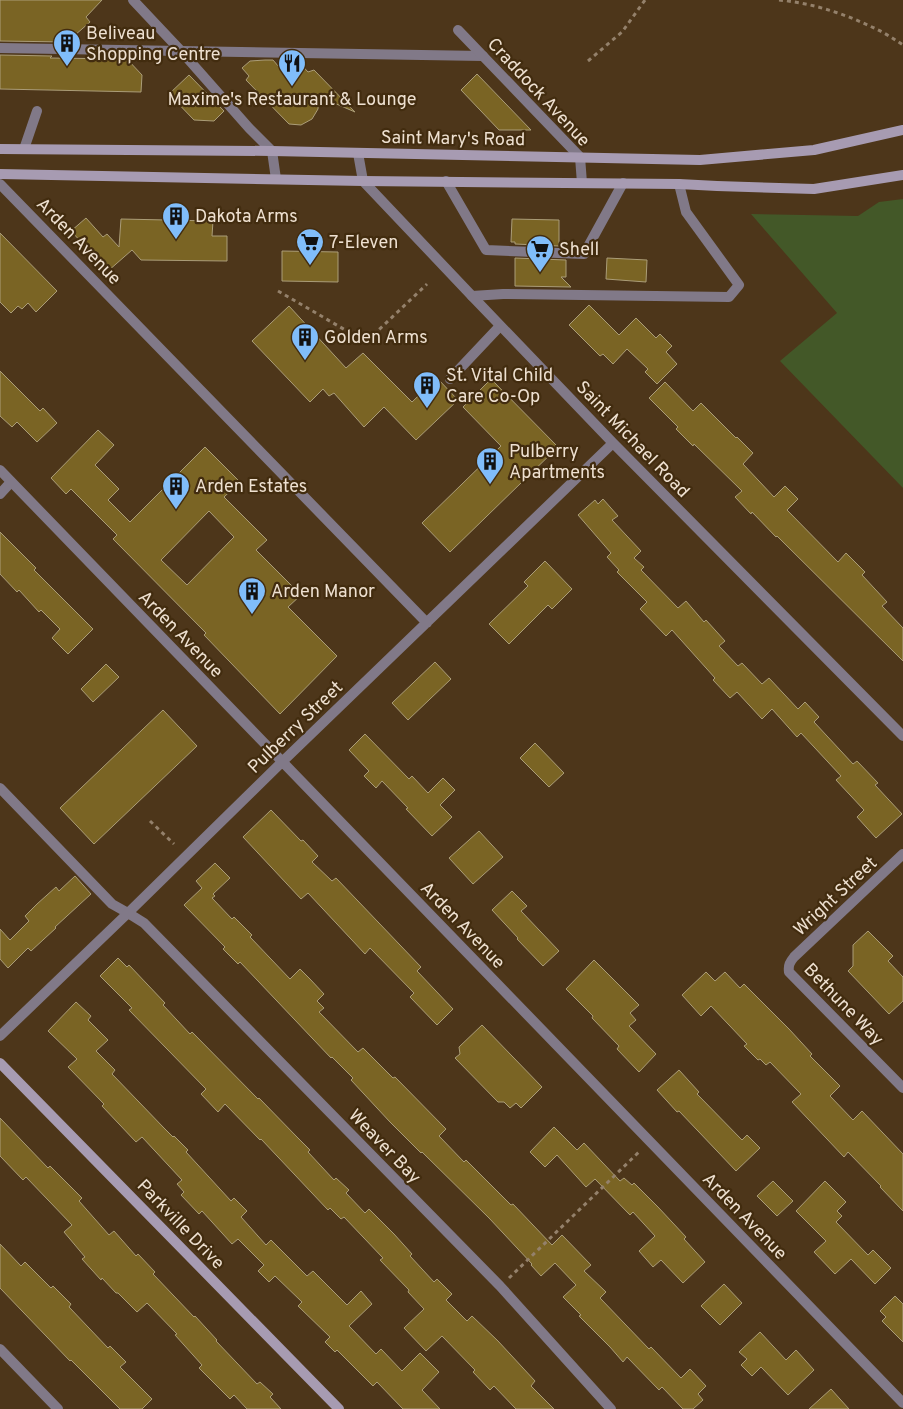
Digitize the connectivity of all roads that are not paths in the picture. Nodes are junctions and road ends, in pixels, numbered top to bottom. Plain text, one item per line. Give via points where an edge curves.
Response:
1 (133, 0) edge
2 (458, 30) dead end
3 (0, 48) edge
4 (181, 51) junction
5 (483, 56) junction
6 (38, 111) dead end
7 (903, 130) edge
8 (0, 149) edge
9 (24, 149) junction
10 (272, 151) junction
11 (358, 153) junction
12 (580, 157) junction
13 (0, 174) edge
14 (903, 175) edge
15 (276, 179) junction
16 (363, 181) junction
17 (446, 181) junction
18 (582, 183) junction
19 (623, 183) junction
20 (0, 184) edge
21 (679, 184) junction
22 (472, 296) junction
23 (500, 326) junction
24 (450, 379) dead end
25 (613, 443) junction
26 (0, 470) edge
27 (12, 482) junction
28 (0, 494) edge
29 (427, 623) junction
30 (903, 736) edge
31 (282, 762) junction
32 (0, 788) edge
33 (903, 854) edge
34 (128, 913) junction
35 (790, 961) joint
36 (0, 1036) edge
37 (0, 1062) edge
38 (903, 1088) edge
39 (0, 1349) edge
40 (903, 1403) edge
41 (58, 1409) edge
42 (339, 1409) edge
43 (611, 1409) edge

1 - 4 street
2 - 5 street, Craddock Avenue
3 - 4 street
4 - 5 street
4 - 10 street
5 - 12 street, Craddock Avenue
6 - 9 street
7 - 12 main road, Saint Mary's Road via 814,150 700,160
8 - 9 main road, Saint Mary's Road
9 - 10 main road, Saint Mary's Road
10 - 11 main road, Saint Mary's Road
10 - 15 street
11 - 12 main road, Saint Mary's Road
11 - 16 street
12 - 18 street, Craddock Avenue
13 - 15 main road
14 - 21 main road via 814,189
15 - 16 main road
16 - 17 main road
16 - 22 street, Saint Michael Road
17 - 18 main road
17 - 19 street via 486,250 584,254
18 - 19 main road
19 - 21 main road
20 - 29 street, Arden Avenue
21 - 22 street via 686,212 739,285 729,297
22 - 23 street, Saint Michael Road
23 - 24 street
23 - 25 street, Saint Michael Road
25 - 29 street, Pulberry Street
25 - 30 street, Saint Michael Road
26 - 27 street, Arden Avenue
27 - 28 street
27 - 31 street, Arden Avenue
29 - 31 street, Pulberry Street
31 - 34 street, Pulberry Street
31 - 40 street, Arden Avenue
32 - 34 street, Weaver Bay via 112,904
33 - 35 street, Wright Street
34 - 36 street, Pulberry Street
34 - 43 street, Weaver Bay via 144,923 500,1286
35 - 38 street, Bethune Way via 789,972
37 - 42 main road, Parkville Drive
39 - 41 street

